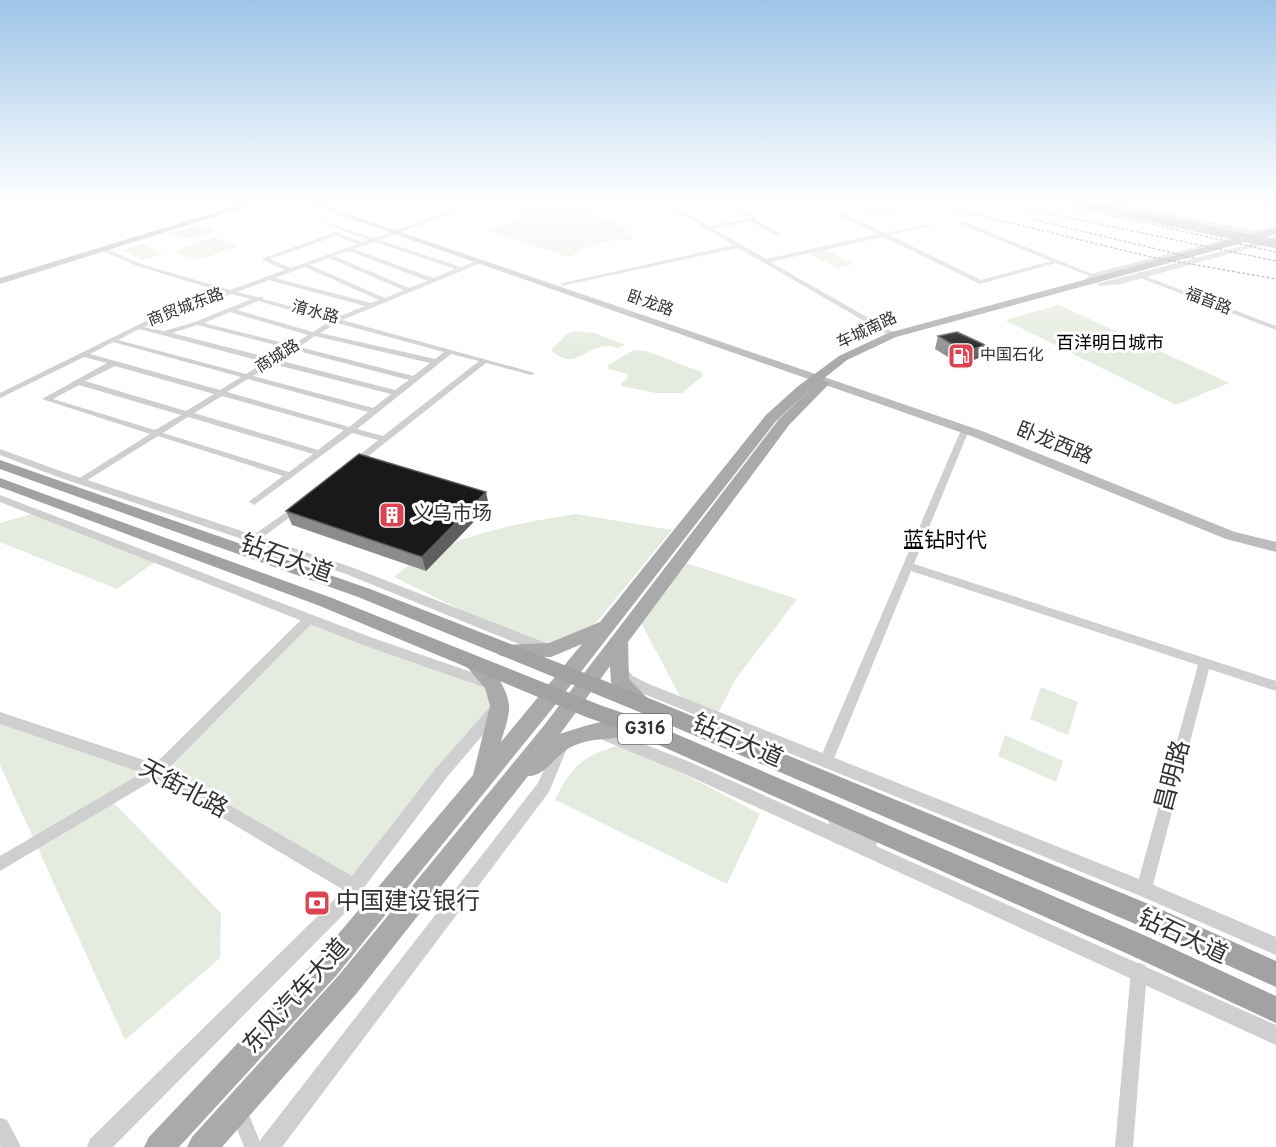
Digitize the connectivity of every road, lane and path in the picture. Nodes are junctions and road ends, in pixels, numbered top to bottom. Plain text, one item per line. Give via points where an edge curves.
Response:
1 (78, 255) edge
2 (83, 255) edge
3 (114, 255) edge
4 (259, 255) edge
5 (278, 255) edge
6 (332, 255) edge
7 (364, 255) edge
8 (418, 255) edge
9 (460, 255) edge
10 (470, 255) edge
11 (700, 255) edge
12 (753, 255) edge
13 (794, 255) edge
14 (923, 255) edge
15 (1040, 255) edge
16 (1184, 255) edge
17 (1201, 255) edge
18 (1213, 255) edge
19 (255, 256) dead end
20 (328, 256) junction
21 (765, 261) junction
22 (1056, 261) junction
23 (479, 262) junction
24 (305, 265) junction
25 (460, 269) junction
26 (290, 270) junction
27 (1140, 276) junction
28 (268, 278) junction
29 (0, 279) edge
30 (432, 280) junction
31 (1094, 281) junction
32 (563, 285) junction
33 (409, 290) junction
34 (233, 291) junction
35 (260, 298) junction
36 (384, 300) junction
37 (370, 305) junction
38 (230, 310) junction
39 (338, 319) junction
40 (197, 323) junction
41 (138, 327) junction
42 (1276, 328) edge
43 (165, 334) junction
44 (314, 334) junction
45 (892, 335) junction
46 (112, 340) junction
47 (293, 348) junction
48 (450, 351) junction
49 (82, 354) junction
50 (272, 361) junction
51 (484, 361) junction
52 (436, 362) junction
53 (114, 363) junction
54 (531, 373) dead end
55 (247, 376) junction
56 (825, 377) junction
57 (415, 379) junction
58 (79, 382) junction
59 (221, 393) junction
60 (397, 393) junction
61 (0, 396) edge
62 (375, 411) junction
63 (188, 414) junction
64 (351, 429) junction
65 (965, 430) junction
66 (156, 434) junction
67 (384, 439) junction
68 (0, 452) edge
69 (320, 453) junction
70 (0, 464) edge
71 (349, 466) edge
72 (290, 475) junction
73 (0, 482) edge
74 (75, 485) junction
75 (0, 498) edge
76 (305, 501) edge
77 (254, 502) dead end
78 (136, 540) junction
79 (256, 540) junction
80 (1276, 540) edge
81 (1276, 547) edge
82 (239, 550) junction
83 (908, 566) junction
84 (252, 574) junction
85 (360, 575) junction
86 (233, 588) junction
87 (369, 595) junction
88 (326, 602) junction
89 (309, 619) junction
90 (608, 625) junction
91 (619, 642) junction
92 (505, 650) junction
93 (551, 650) junction
94 (470, 660) junction
95 (1204, 663) junction
96 (618, 668) junction
97 (494, 685) junction
98 (1276, 686) edge
99 (570, 689) junction
100 (644, 705) junction
101 (500, 706) junction
102 (0, 718) edge
103 (639, 727) junction
104 (595, 731) junction
105 (562, 742) junction
106 (826, 761) junction
107 (157, 771) junction
108 (481, 780) junction
109 (506, 787) junction
110 (803, 799) junction
111 (897, 862) junction
112 (0, 864) edge
113 (355, 887) junction
114 (1144, 889) junction
115 (1142, 914) junction
116 (1137, 945) junction
117 (1276, 946) edge
118 (1139, 971) junction
119 (1276, 974) edge
120 (1276, 1010) edge
121 (1276, 1035) edge
122 (238, 1107) junction
123 (0, 1127) edge
124 (12, 1147) edge
125 (98, 1147) edge
126 (159, 1147) edge
127 (202, 1147) edge
128 (253, 1147) edge
129 (269, 1147) edge
130 (1124, 1147) edge

1 - 29 main road
2 - 29 main road
3 - 34 street, 淯水路 via 140,266
4 - 19 street
5 - 26 street via 265,259
6 - 20 street, 商贸城东路
7 - 30 street
8 - 25 street
9 - 23 main road, 卧龙路
10 - 32 main road, 卧龙路
11 - 32 street
12 - 21 street
13 - 21 street
14 - 22 street via 980,282
15 - 22 street
16 - 31 street
17 - 31 main road, 车城南路
18 - 27 street
20 - 24 street, 商贸城东路
20 - 33 street
21 - 45 street
22 - 31 street
23 - 25 street, 商城路
23 - 56 main road, 卧龙路
24 - 26 street, 商贸城东路
24 - 36 street
25 - 30 street, 商城路
26 - 28 street, 商贸城东路
27 - 31 street via 1118,282
27 - 42 street, 福音路
28 - 34 street, 商贸城东路
28 - 37 street
30 - 33 street, 商城路
31 - 45 main road, 车城南路
31 - 56 main road, 车城南路 via 901,339
32 - 56 main road, 卧龙路
33 - 36 street, 商城路
34 - 35 street, 淯水路
34 - 41 street, 商贸城东路
35 - 38 street
35 - 39 street, 淯水路
36 - 37 street, 商城路
37 - 39 street, 商城路
38 - 40 street
38 - 44 street
39 - 44 street, 商城路
39 - 48 street, 淯水路
40 - 43 street
40 - 47 street
41 - 43 street
41 - 46 street, 商贸城东路
43 - 50 street
44 - 47 street, 商城路
44 - 52 street
45 - 56 main road, 车城南路 via 843,358
46 - 49 street, 商贸城东路
46 - 55 street
47 - 50 street, 商城路
47 - 57 street
48 - 51 street, 淯水路
48 - 52 street
49 - 53 street
49 - 61 street, 商贸城东路
50 - 55 street, 商城路
50 - 60 street
51 - 54 street, 淯水路
51 - 67 street
52 - 57 street
53 - 58 street
53 - 59 street
55 - 59 street, 商城路
55 - 62 street
56 - 65 main road, 卧龙西路
56 - 80 main road, 卧龙西路 via 983,429 1240,531
56 - 90 main road, 车城南路 via 771,418
56 - 91 main road, 车城南路 via 784,422
57 - 60 street
58 - 63 street
58 - 66 street via 46,399
59 - 63 street, 商城路
59 - 64 street
60 - 62 street
62 - 64 street
63 - 66 street, 商城路
63 - 69 street
64 - 67 street
64 - 69 street
65 - 81 main road, 卧龙西路 via 1231,536
65 - 83 street
66 - 72 street
66 - 74 street, 商城路
67 - 71 street
68 - 74 street
69 - 72 street
70 - 74 highway, 钻石大道 / G316
72 - 77 street
73 - 78 highway, 钻石大道 / G316
74 - 79 street
74 - 82 highway, 钻石大道 / G316
75 - 78 street
76 - 79 street
78 - 84 highway, 钻石大道 / G316
78 - 86 street
79 - 82 street
79 - 85 street
82 - 87 highway, 钻石大道 / G316
83 - 95 street
83 - 106 street
84 - 86 street
84 - 88 highway, 钻石大道 / G316
85 - 87 street
85 - 93 street
86 - 89 street
87 - 92 highway, 钻石大道 / G316
88 - 89 street
88 - 94 highway, 钻石大道 / G316
89 - 97 street
89 - 107 street
90 - 93 main road
90 - 99 main road, 车城南路
91 - 96 main road
91 - 99 main road, 车城南路
92 - 93 main road
92 - 99 highway, 钻石大道 / G316
94 - 97 main road
94 - 99 highway, 钻石大道 / G316
95 - 98 street
95 - 114 street, 昌明路
96 - 100 main road via 620,682
96 - 106 street via 628,680 644,688
97 - 101 main road
99 - 100 highway, 钻石大道 / G316
99 - 103 highway, 钻石大道 / G316
99 - 108 main road, 东风汽车大道
99 - 109 main road, 东风汽车大道
100 - 115 highway, 钻石大道 / G316
101 - 108 main road
101 - 113 street via 442,772
102 - 107 street, 天街北路
103 - 104 main road
103 - 110 highway, 钻石大道 / G316
104 - 105 main road
104 - 111 street
105 - 109 main road
105 - 129 street via 544,787
106 - 114 street
107 - 112 street
107 - 113 street, 天街北路
108 - 126 main road, 东风汽车大道 via 327,967
109 - 122 main road, 东风汽车大道 via 348,984
110 - 111 street
110 - 116 highway, 钻石大道 / G316
111 - 118 street
113 - 125 street
114 - 115 street
114 - 117 street
115 - 119 highway, 钻石大道 / G316
116 - 118 street
116 - 120 highway, 钻石大道 / G316
118 - 121 street
118 - 130 street
122 - 127 main road, 东风汽车大道
122 - 128 street
123 - 124 street

